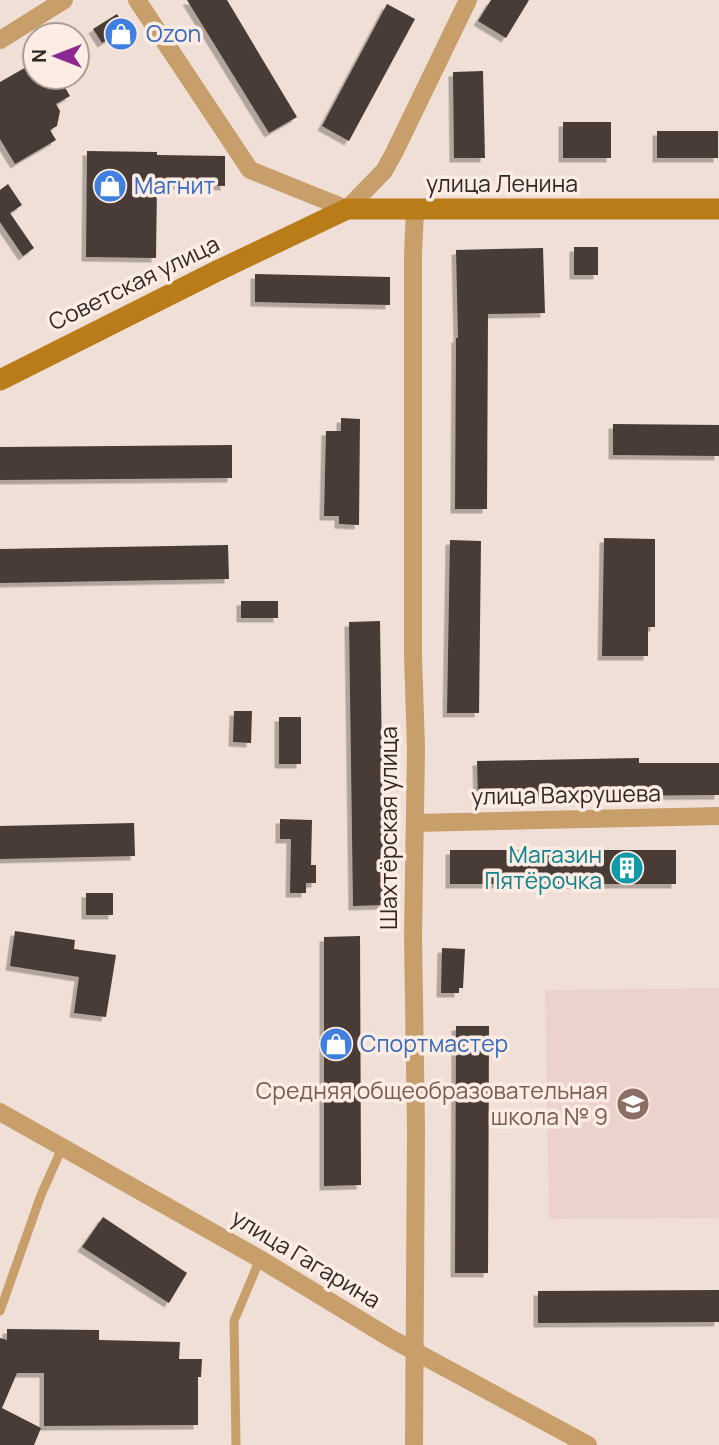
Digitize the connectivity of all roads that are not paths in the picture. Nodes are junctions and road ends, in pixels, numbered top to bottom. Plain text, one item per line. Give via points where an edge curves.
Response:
1 (64, 0) edge
2 (137, 0) edge
3 (468, 0) edge
4 (0, 40) edge
5 (347, 209) junction
6 (719, 209) edge
7 (415, 211) junction
8 (291, 235) joint
9 (0, 380) edge
10 (719, 816) edge
11 (415, 823) junction
12 (0, 1112) edge
13 (62, 1148) junction
14 (260, 1259) junction
15 (0, 1311) edge
16 (415, 1352) junction
17 (236, 1445) edge
18 (414, 1445) edge
19 (588, 1445) edge

1 - 4 street
2 - 5 street via 250,170
3 - 5 street via 384,171
5 - 7 main road, улица Ленина
5 - 8 main road, улица Ленина
6 - 7 main road, улица Ленина
7 - 11 street, Шахтёрская улица
8 - 9 main road, Советская улица
10 - 11 street, улица Вахрушева
11 - 16 street, Шахтёрская улица
12 - 13 street, улица Гагарина
13 - 14 street, улица Гагарина
13 - 15 lane
14 - 16 street, улица Гагарина
14 - 17 lane via 234,1321
16 - 18 street, Шахтёрская улица
16 - 19 street, улица Гагарина

